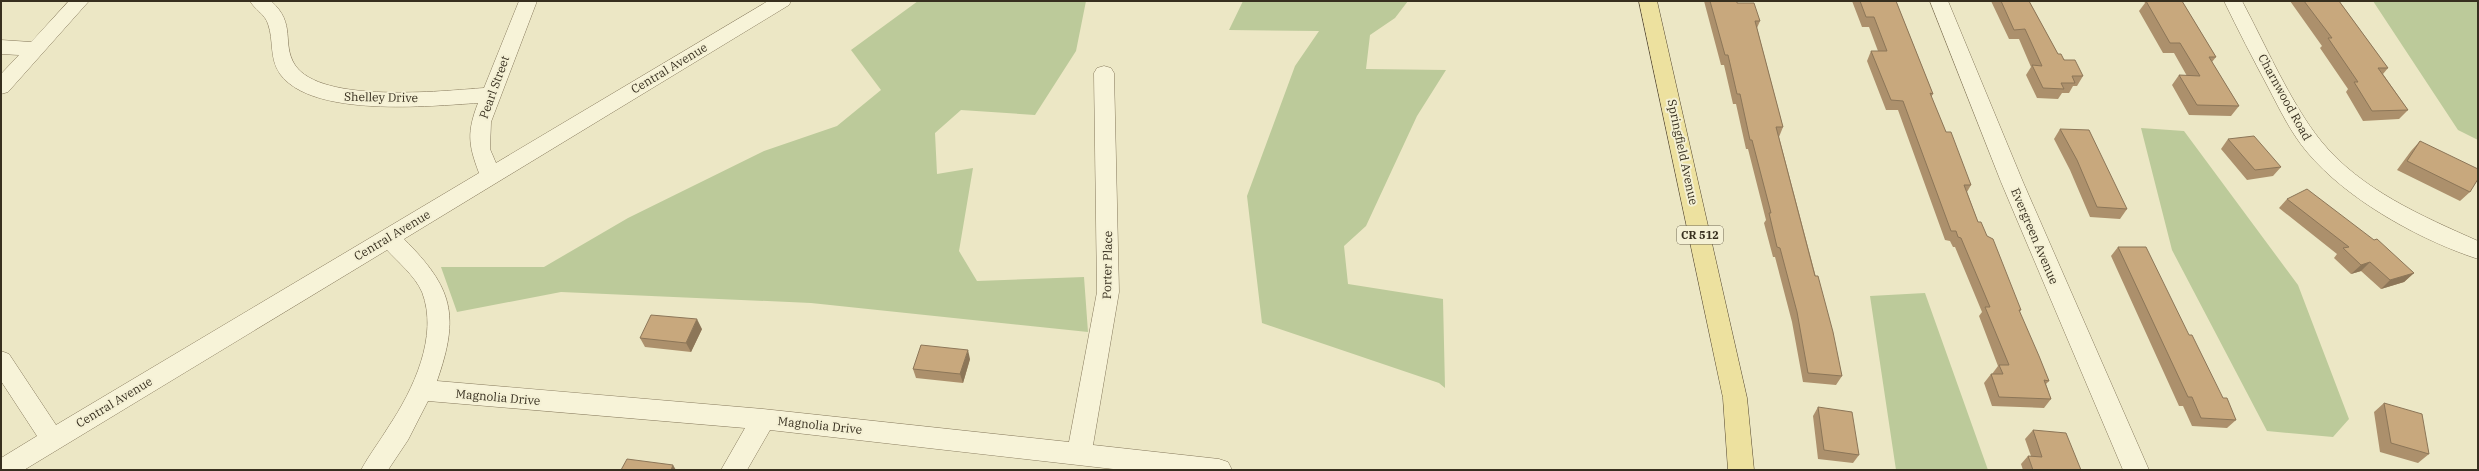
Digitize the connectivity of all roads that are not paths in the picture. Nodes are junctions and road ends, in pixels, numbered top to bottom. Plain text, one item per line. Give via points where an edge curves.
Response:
1 (80, 1) edge
2 (259, 1) edge
3 (528, 1) edge
4 (782, 1) edge
5 (1648, 1) edge
6 (1939, 1) edge
7 (2233, 1) edge
8 (1, 47) edge
9 (36, 49) junction
10 (1104, 73) dead end
11 (1, 87) edge
12 (489, 95) junction
13 (490, 175) junction
14 (388, 237) junction
15 (2478, 250) edge
16 (1, 361) edge
17 (421, 390) junction
18 (763, 419) junction
19 (52, 440) junction
20 (1079, 455) junction
21 (2, 470) edge
22 (374, 470) edge
23 (734, 470) edge
24 (1219, 470) edge
25 (1741, 470) edge
26 (2136, 470) edge

1 - 9 street
2 - 12 street, Shelley Drive via 278,21 283,61 296,80 307,87 356,99
3 - 12 street, Pearl Street
4 - 13 street, Central Avenue
5 - 25 main road, Springfield Avenue / CR 512 via 1735,398
6 - 26 street, Evergreen Avenue via 2012,182
7 - 15 street, Charnwood Road via 2297,123 2325,160 2362,192 2391,210
8 - 9 street
9 - 11 street
10 - 20 street, Porter Place via 1108,292
12 - 13 street, Pearl Street via 479,136 483,160
13 - 14 street, Central Avenue
14 - 17 street via 420,271 433,291 438,309 436,346
14 - 19 street, Central Avenue
16 - 19 street
17 - 18 street, Magnolia Drive
17 - 22 street via 401,429
18 - 20 street, Magnolia Drive
18 - 23 street
19 - 21 street, Central Avenue
20 - 24 street, Magnolia Drive

